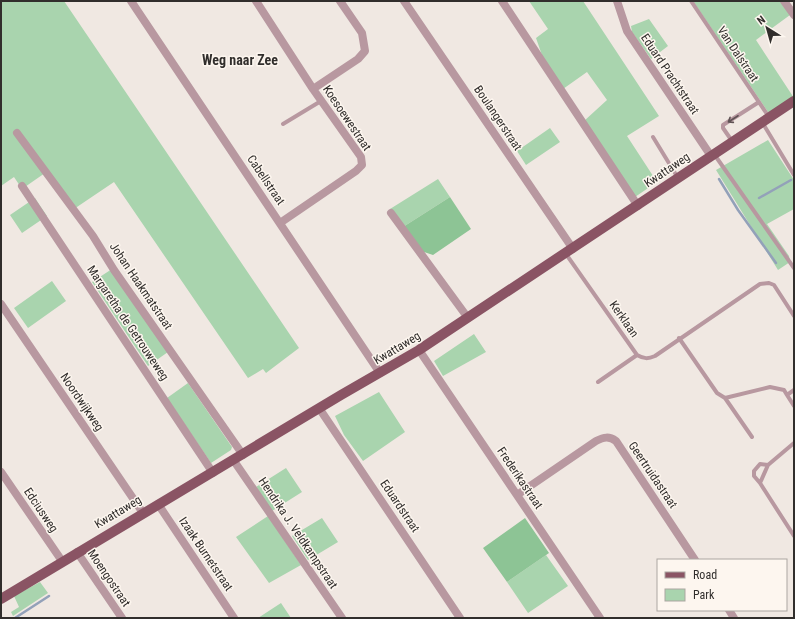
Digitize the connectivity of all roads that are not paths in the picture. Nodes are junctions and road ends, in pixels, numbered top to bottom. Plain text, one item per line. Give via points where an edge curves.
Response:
1 (131, 1) edge
2 (256, 1) edge
3 (340, 1) edge
4 (404, 1) edge
5 (502, 1) edge
6 (617, 1) edge
7 (691, 1) edge
8 (784, 1) edge
9 (794, 15) edge
10 (313, 89) junction
11 (794, 100) edge
12 (321, 101) junction
13 (759, 102) junction
14 (766, 120) junction
15 (283, 124) dead end
16 (17, 133) dead end
17 (653, 137) dead end
18 (732, 142) junction
19 (713, 155) junction
20 (794, 175) edge
21 (678, 178) junction
22 (22, 186) dead end
23 (638, 206) junction
24 (392, 213) dead end
25 (280, 224) junction
26 (570, 251) junction
27 (794, 268) edge
28 (1, 304) edge
29 (794, 316) edge
30 (468, 318) junction
31 (679, 338) junction
32 (419, 350) junction
33 (637, 355) junction
34 (380, 373) junction
35 (598, 382) dead end
36 (794, 390) edge
37 (787, 395) junction
38 (725, 398) junction
39 (794, 406) edge
40 (319, 408) junction
41 (752, 437) dead end
42 (794, 443) edge
43 (238, 458) junction
44 (768, 465) junction
45 (1, 472) edge
46 (213, 473) junction
47 (760, 483) junction
48 (517, 495) junction
49 (158, 504) junction
50 (143, 513) junction
51 (794, 536) edge
52 (77, 552) junction
53 (694, 559) edge
54 (62, 562) junction
55 (1, 599) edge
56 (122, 618) edge
57 (234, 618) edge
58 (342, 618) edge
59 (460, 618) edge
60 (600, 618) edge

1 - 25 street, Cabellstraat
2 - 10 street, Koesoewestraat
3 - 10 street via 362,33 365,51 358,59
4 - 26 street, Boulangerstraat
5 - 23 street
6 - 19 street, Eduard Prachtstraat via 627,31
7 - 13 lane, Van Dalstraat
8 - 9 street
10 - 12 street, Koesoewestraat
11 - 14 main road, Kwattaweg
12 - 15 lane
12 - 25 street, Koesoewestraat via 361,157 362,165
13 - 14 lane, Van Dalstraat
13 -> 18 lane via 723,125
14 - 18 main road, Kwattaweg
14 - 20 lane, Van Dalstraat
16 - 43 street, Johan Haakmatstraat via 93,236
17 - 21 lane
18 - 19 main road, Kwattaweg
19 - 21 main road, Kwattaweg
19 - 27 lane
21 - 23 main road, Kwattaweg
22 - 46 street, Margaretha de Getrouweweg
23 - 26 main road, Kwattaweg
24 - 30 street
25 - 34 street, Cabellstraat
26 - 30 main road, Kwattaweg
26 - 33 lane, Kerklaan
28 - 50 street, Noordwijkweg
29 - 31 lane, Kerklaan via 777,288 765,283
30 - 32 main road, Kwattaweg
31 - 33 lane, Kerklaan via 648,359
31 - 38 lane via 716,392
32 - 34 main road, Kwattaweg
32 - 48 street, Frederikastraat
33 - 35 lane
34 - 40 main road, Kwattaweg
36 - 37 lane
37 - 38 lane via 784,390 770,387
37 - 39 lane
38 - 41 lane
40 - 43 main road, Kwattaweg
40 - 59 street, Eduardstraat
42 - 44 lane
43 - 46 main road, Kwattaweg
43 - 58 street, Hendrika J. Veldkampstraat
44 - 47 lane
44 - 47 lane via 760,464 754,471 754,476
45 - 54 street, Edciusweg
46 - 49 main road, Kwattaweg
47 - 51 lane
48 - 53 street, Geertruidastraat via 596,441 612,438
48 - 60 street, Frederikastraat
49 - 50 main road, Kwattaweg
49 - 57 street, Izaak Burnetstraat
50 - 52 main road, Kwattaweg
52 - 54 main road, Kwattaweg
52 - 56 street, Moengostraat
54 - 55 main road, Kwattaweg

